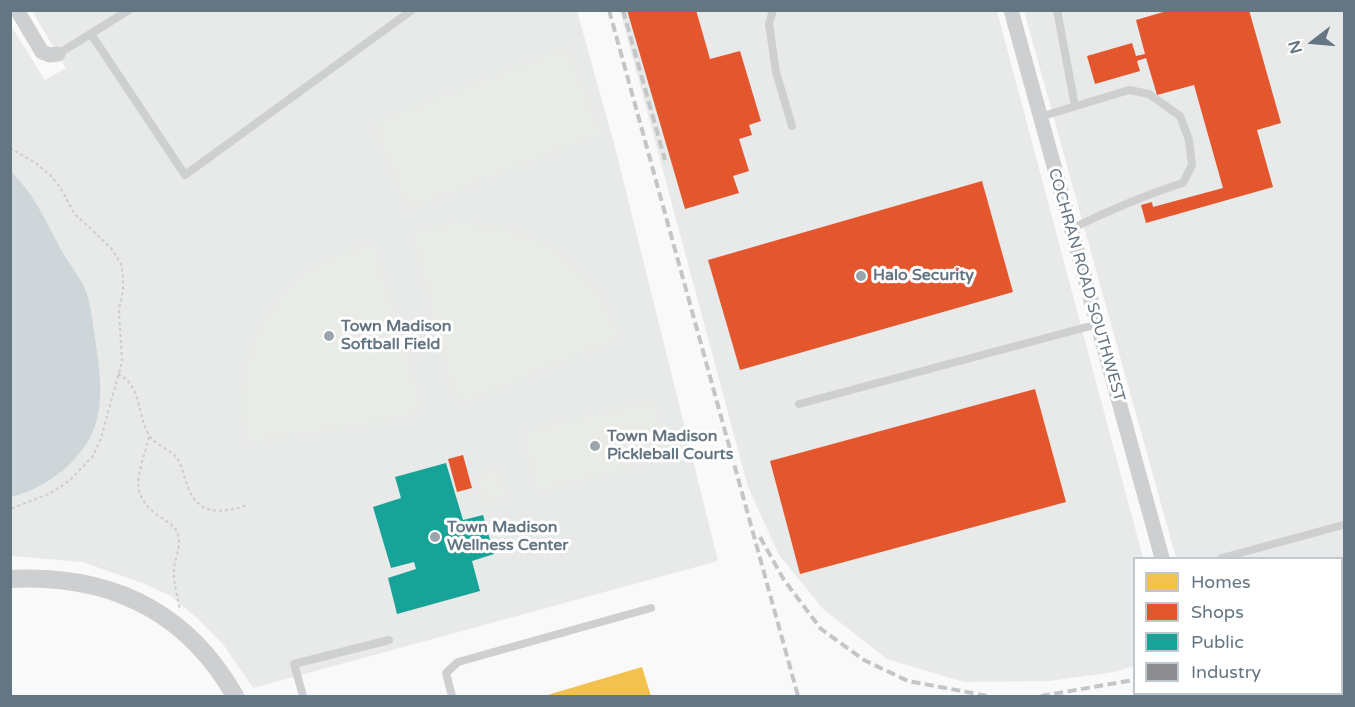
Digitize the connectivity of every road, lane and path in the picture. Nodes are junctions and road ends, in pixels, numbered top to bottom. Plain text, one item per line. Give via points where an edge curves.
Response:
1 (17, 10) edge
2 (129, 10) edge
3 (412, 10) edge
4 (773, 10) edge
5 (1011, 10) edge
6 (1057, 10) edge
7 (91, 34) junction
8 (58, 54) joint
9 (1075, 106) junction
10 (1040, 117) junction
11 (792, 126) dead end
12 (10, 148) edge
13 (1071, 229) junction
14 (1098, 324) junction
15 (118, 374) junction
16 (800, 404) dead end
17 (149, 436) junction
18 (248, 505) dead end
19 (10, 509) edge
20 (1343, 525) dead end
21 (1162, 557) edge
22 (1226, 557) edge
23 (10, 579) edge
24 (651, 608) dead end
25 (180, 609) dead end
26 (389, 640) dead end
27 (235, 696) edge
28 (303, 696) edge
29 (452, 696) edge

1 - 8 street via 42,52
2 - 7 lane
3 - 7 lane via 185,175
4 - 11 lane via 769,24 776,72
5 - 10 street, COCHRAN ROAD SOUTHWEST
6 - 9 lane
7 - 8 lane
9 - 10 lane
9 - 13 lane via 1129,90 1149,94 1180,116 1189,140 1192,165 1183,183 1118,206
10 - 13 street, COCHRAN ROAD SOUTHWEST
12 - 15 path via 51,176 74,213 111,248 121,264 123,291 119,309 123,350
13 - 14 street, COCHRAN ROAD SOUTHWEST
14 - 16 lane
14 - 21 street, COCHRAN ROAD SOUTHWEST
15 - 17 path via 135,392
15 - 19 path via 93,456 51,493
17 - 18 path via 177,458 189,491 204,508 215,512
17 - 25 path via 139,493 148,509 178,532 174,578
20 - 22 lane
23 - 27 street via 51,578 88,584 147,605 201,647
24 - 29 lane via 458,662 446,673
26 - 28 lane via 294,664

